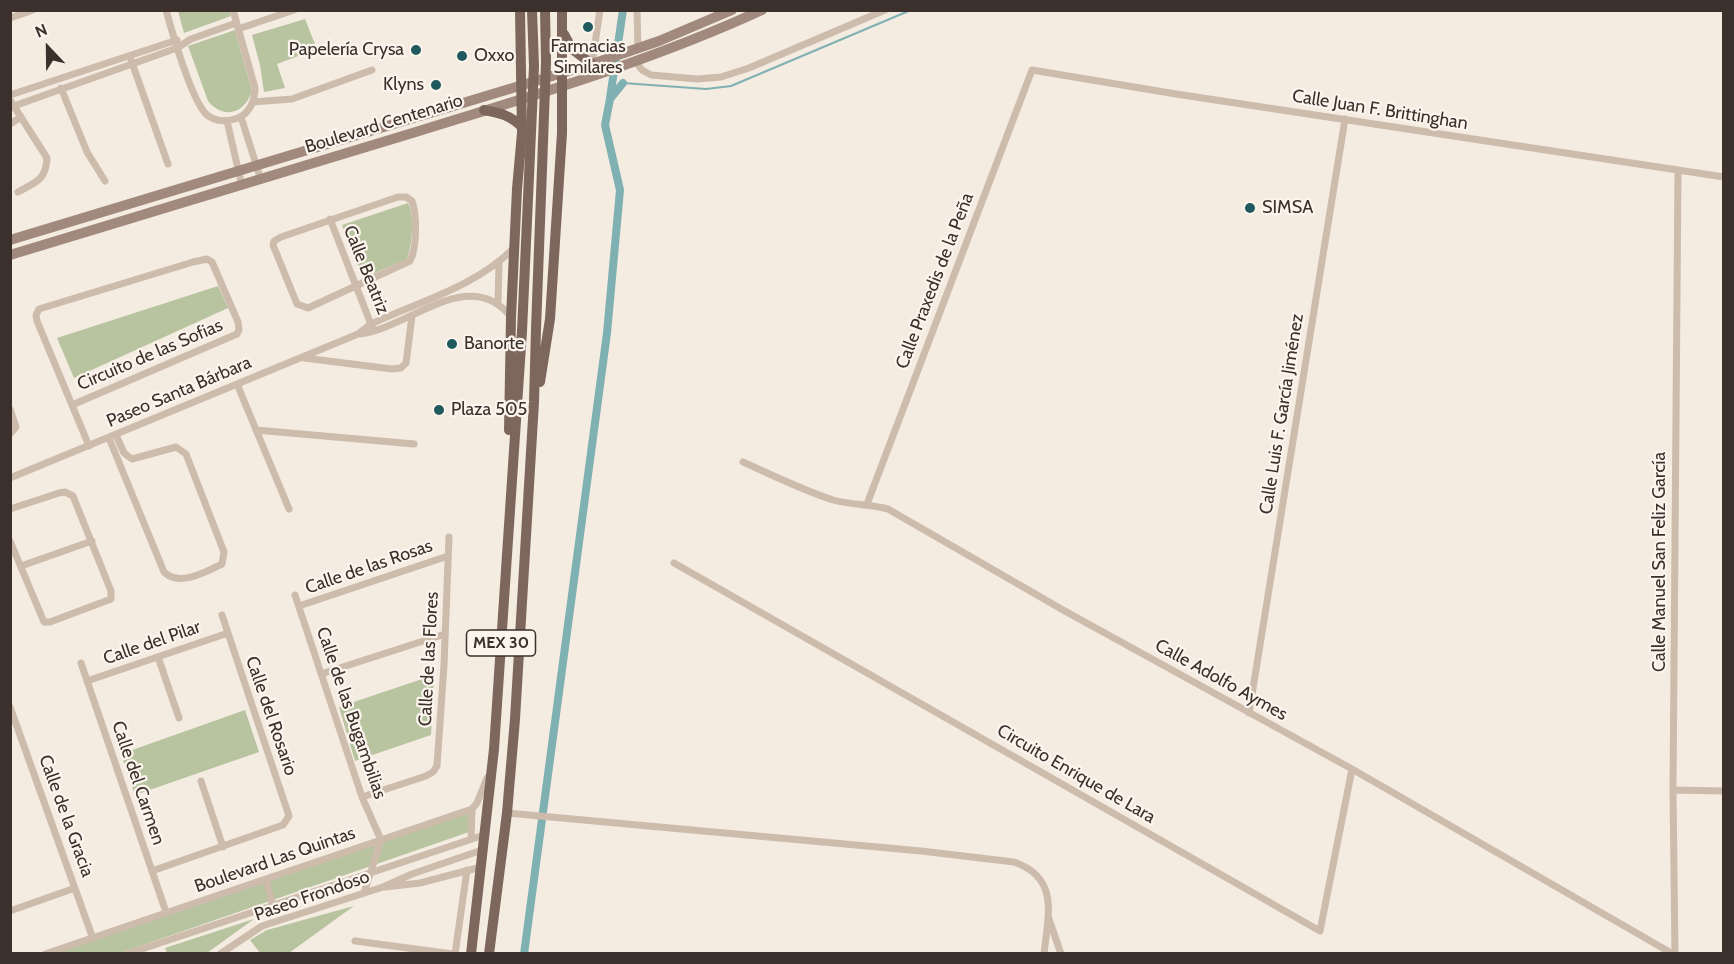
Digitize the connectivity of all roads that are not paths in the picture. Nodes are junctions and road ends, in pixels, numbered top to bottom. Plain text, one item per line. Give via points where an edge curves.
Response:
1 (33, 10) edge
2 (166, 10) edge
3 (233, 10) edge
4 (294, 10) edge
5 (520, 10) edge
6 (532, 10) edge
7 (545, 10) edge
8 (562, 10) edge
9 (600, 10) edge
10 (637, 10) edge
11 (762, 10) edge
12 (885, 10) edge
13 (729, 11) edge
14 (10, 18) edge
15 (742, 20) junction
16 (237, 26) junction
17 (562, 26) junction
18 (726, 27) junction
19 (562, 38) junction
20 (176, 44) junction
21 (522, 44) junction
22 (633, 50) junction
23 (129, 55) junction
24 (595, 63) junction
25 (632, 63) junction
26 (133, 64) junction
27 (372, 70) dead end
28 (1032, 70) joint
29 (562, 73) junction
30 (58, 80) junction
31 (562, 85) junction
32 (523, 86) junction
33 (62, 90) junction
34 (10, 95) edge
35 (522, 98) junction
36 (253, 102) junction
37 (12, 103) edge
38 (484, 110) junction
39 (21, 117) junction
40 (241, 117) junction
41 (1345, 119) junction
42 (227, 121) junction
43 (10, 124) edge
44 (522, 130) junction
45 (562, 133) junction
46 (168, 164) dead end
47 (256, 166) junction
48 (1678, 170) junction
49 (238, 172) junction
50 (1724, 177) edge
51 (105, 180) dead end
52 (261, 180) junction
53 (242, 186) junction
54 (18, 192) dead end
55 (330, 219) junction
56 (11, 239) edge
57 (514, 248) junction
58 (15, 253) edge
59 (499, 263) junction
60 (357, 287) junction
61 (498, 303) junction
62 (412, 316) junction
63 (511, 317) junction
64 (371, 324) junction
65 (375, 332) junction
66 (358, 334) junction
67 (302, 357) junction
68 (237, 384) junction
69 (534, 402) junction
70 (72, 405) junction
71 (10, 409) edge
72 (256, 430) junction
73 (10, 434) edge
74 (117, 435) junction
75 (109, 438) junction
76 (414, 444) dead end
77 (88, 446) junction
78 (742, 462) dead end
79 (10, 478) edge
80 (512, 481) junction
81 (867, 504) junction
82 (10, 509) edge
83 (289, 509) dead end
84 (449, 537) dead end
85 (10, 541) edge
86 (92, 541) junction
87 (448, 556) junction
88 (674, 563) dead end
89 (21, 566) junction
90 (296, 595) dead end
91 (299, 606) junction
92 (222, 615) dead end
93 (228, 633) junction
94 (445, 634) junction
95 (158, 657) junction
96 (81, 663) dead end
97 (321, 675) junction
98 (87, 681) junction
99 (11, 709) edge
100 (1249, 713) junction
101 (179, 718) dead end
102 (491, 768) junction
103 (1352, 769) junction
104 (201, 781) dead end
105 (1673, 790) junction
106 (1724, 791) edge
107 (362, 797) junction
108 (472, 808) junction
109 (507, 813) junction
110 (484, 835) junction
111 (471, 839) junction
112 (381, 840) junction
113 (223, 846) junction
114 (482, 850) junction
115 (446, 862) junction
116 (481, 867) junction
117 (427, 868) junction
118 (467, 870) junction
119 (152, 871) junction
120 (370, 873) junction
121 (451, 875) junction
122 (266, 880) junction
123 (432, 880) junction
124 (75, 888) junction
125 (383, 888) junction
126 (364, 893) junction
127 (273, 906) junction
128 (10, 911) edge
129 (166, 912) junction
130 (1048, 916) junction
131 (92, 936) junction
132 (355, 940) dead end
133 (58, 951) edge
134 (45, 954) edge
135 (127, 954) edge
136 (220, 954) edge
137 (454, 954) edge
138 (471, 954) edge
139 (489, 954) edge
140 (1044, 954) edge
141 (1061, 954) edge
142 (1674, 954) edge

1 - 14 street
2 - 20 street
3 - 16 street
4 - 16 street
5 - 21 main road
6 - 80 main road, MEX 30, bridge via 534,66
7 - 69 main road, MEX 30, bridge
8 - 17 main road
9 - 24 street
10 - 22 street
11 - 15 main road, Boulevard Centenario
12 - 25 street via 732,74 697,79 651,75
13 - 15 street
13 - 18 street
13 - 22 main road, Boulevard Centenario
15 - 18 main road, Boulevard Centenario
16 - 20 street
16 - 36 street via 255,88
17 - 19 main road
17 - 24 main road via 572,49
18 - 25 main road, Boulevard Centenario
19 - 21 main road via 556,45 539,51
19 - 29 main road
20 - 23 street
20 - 26 street
20 - 42 street via 201,108 215,119
21 - 32 main road
22 - 24 main road, Boulevard Centenario
23 - 26 street
23 - 30 street
24 - 29 main road, Boulevard Centenario
25 - 31 main road, Boulevard Centenario
26 - 33 street
26 - 46 street
27 - 36 street via 292,99
28 - 41 street, Calle Juan F. Brittinghan
28 - 81 street, Calle Praxedis de la Peña
29 - 31 main road
29 - 32 main road, Boulevard Centenario
30 - 33 street
30 - 34 street
31 - 35 main road, Boulevard Centenario
31 - 45 main road
32 - 35 main road
32 - 47 main road, Boulevard Centenario
33 - 37 street
33 - 51 street via 87,152
35 - 38 main road, Boulevard Centenario
35 - 44 main road
36 - 40 street
37 - 39 street
38 - 44 main road via 506,114
38 - 52 main road, Boulevard Centenario
39 - 43 street
39 - 54 street via 47,158 40,180
40 - 42 street
40 - 47 street
41 - 48 street, Calle Juan F. Brittinghan
41 - 100 street, Calle Luis F. García Jiménez
42 - 49 street
44 - 45 main road via 542,122
44 - 57 main road
45 - 69 main road via 550,319
47 - 49 main road, Boulevard Centenario
47 - 52 street
48 - 50 street, Calle Juan F. Brittinghan
48 - 105 street, Calle Manuel San Feliz García
49 - 53 street
49 - 56 main road, Boulevard Centenario
52 - 53 main road, Boulevard Centenario
53 - 58 main road, Boulevard Centenario
55 - 60 street, Calle Beatriz
55 - 60 street via 281,237 273,245 302,308
55 - 60 street via 398,197 406,197 415,208 414,254 410,261
56 - 58 street
57 - 59 street, Paseo Santa Bárbara
57 - 63 main road
59 - 61 street
59 - 64 street, Paseo Santa Bárbara via 466,284
60 - 64 street, Calle Beatriz
61 - 62 street, Paseo Santa Bárbara via 467,296
61 - 63 street
62 - 65 street, Paseo Santa Bárbara
62 - 67 street via 406,363 401,368
63 - 80 main road via 508,407
64 - 65 street, Calle Beatriz
64 - 66 street, Paseo Santa Bárbara
65 - 66 street, Paseo Santa Bárbara
66 - 67 street, Paseo Santa Bárbara
67 - 68 street, Paseo Santa Bárbara
68 - 72 street
68 - 74 street, Paseo Santa Bárbara
69 - 109 main road, MEX 30
70 - 70 street, Circuito de las Sofias via 37,321 39,309 193,262 212,262 238,322 237,334
70 - 77 street, Circuito de las Sofias
71 - 73 street via 16,427
72 - 76 street
72 - 83 street
74 - 75 street, Paseo Santa Bárbara
74 - 75 street via 124,453 132,459 176,447 186,454 224,552 222,564 178,579 164,572
75 - 77 street, Paseo Santa Bárbara
77 - 79 street, Paseo Santa Bárbara
78 - 81 street, Calle Adolfo Aymes via 833,500
80 - 102 main road, MEX 30
81 - 100 street, Calle Adolfo Aymes via 888,509
82 - 86 street via 69,493
84 - 87 street, Calle de las Flores
85 - 89 street
86 - 89 street
86 - 89 street via 111,599 50,622 42,620
87 - 91 street, Calle de las Rosas
87 - 94 street, Calle de las Flores
88 - 103 street, Circuito Enrique de Lara via 1320,931
90 - 91 street, Calle de las Bugambilias
91 - 97 street, Calle de las Bugambilias
92 - 93 street, Calle del Rosario
93 - 95 street, Calle del Pilar
93 - 113 street, Calle del Rosario via 289,816 283,825
94 - 97 street
94 - 107 street, Calle de las Flores via 439,757 433,772
95 - 98 street, Calle del Pilar
95 - 101 street
96 - 98 street, Calle del Carmen
97 - 107 street, Calle de las Bugambilias
98 - 119 street, Calle del Carmen
99 - 124 street, Calle de la Gracia
100 - 103 street, Calle Adolfo Aymes
102 - 108 street
102 - 110 main road, MEX 30
103 - 142 street, Calle Adolfo Aymes
104 - 113 street
105 - 106 street
105 - 142 street, Calle Manuel San Feliz García
107 - 112 street, Calle de las Bugambilias
108 - 111 street
108 - 112 street, Boulevard Las Quintas
109 - 130 street via 1014,862 1028,866 1039,876 1047,889
109 - 139 main road, MEX 30
110 - 111 street
110 - 114 main road, MEX 30
111 - 120 street
112 - 120 street
112 - 122 street, Boulevard Las Quintas
113 - 119 street
114 - 115 street, Paseo Frondoso
114 - 116 main road, MEX 30
115 - 117 street, Paseo Frondoso
115 - 121 street
116 - 118 street, Paseo Frondoso
116 - 138 main road, MEX 30
117 - 123 street
117 - 125 street, Paseo Frondoso
118 - 121 street, Paseo Frondoso
118 - 137 street
119 - 129 street, Calle del Carmen
120 - 126 street
120 - 127 street
121 - 123 street, Paseo Frondoso
122 - 127 street
122 - 129 street, Boulevard Las Quintas
123 - 125 street, Paseo Frondoso
124 - 128 street
124 - 131 street, Calle de la Gracia
125 - 126 street, Paseo Frondoso
126 - 136 street, Paseo Frondoso via 262,926
127 - 135 street
129 - 131 street, Boulevard Las Quintas
130 - 140 street
130 - 141 street
131 - 133 street, Boulevard Las Quintas
132 - 137 street
133 - 134 street, Boulevard Las Quintas

